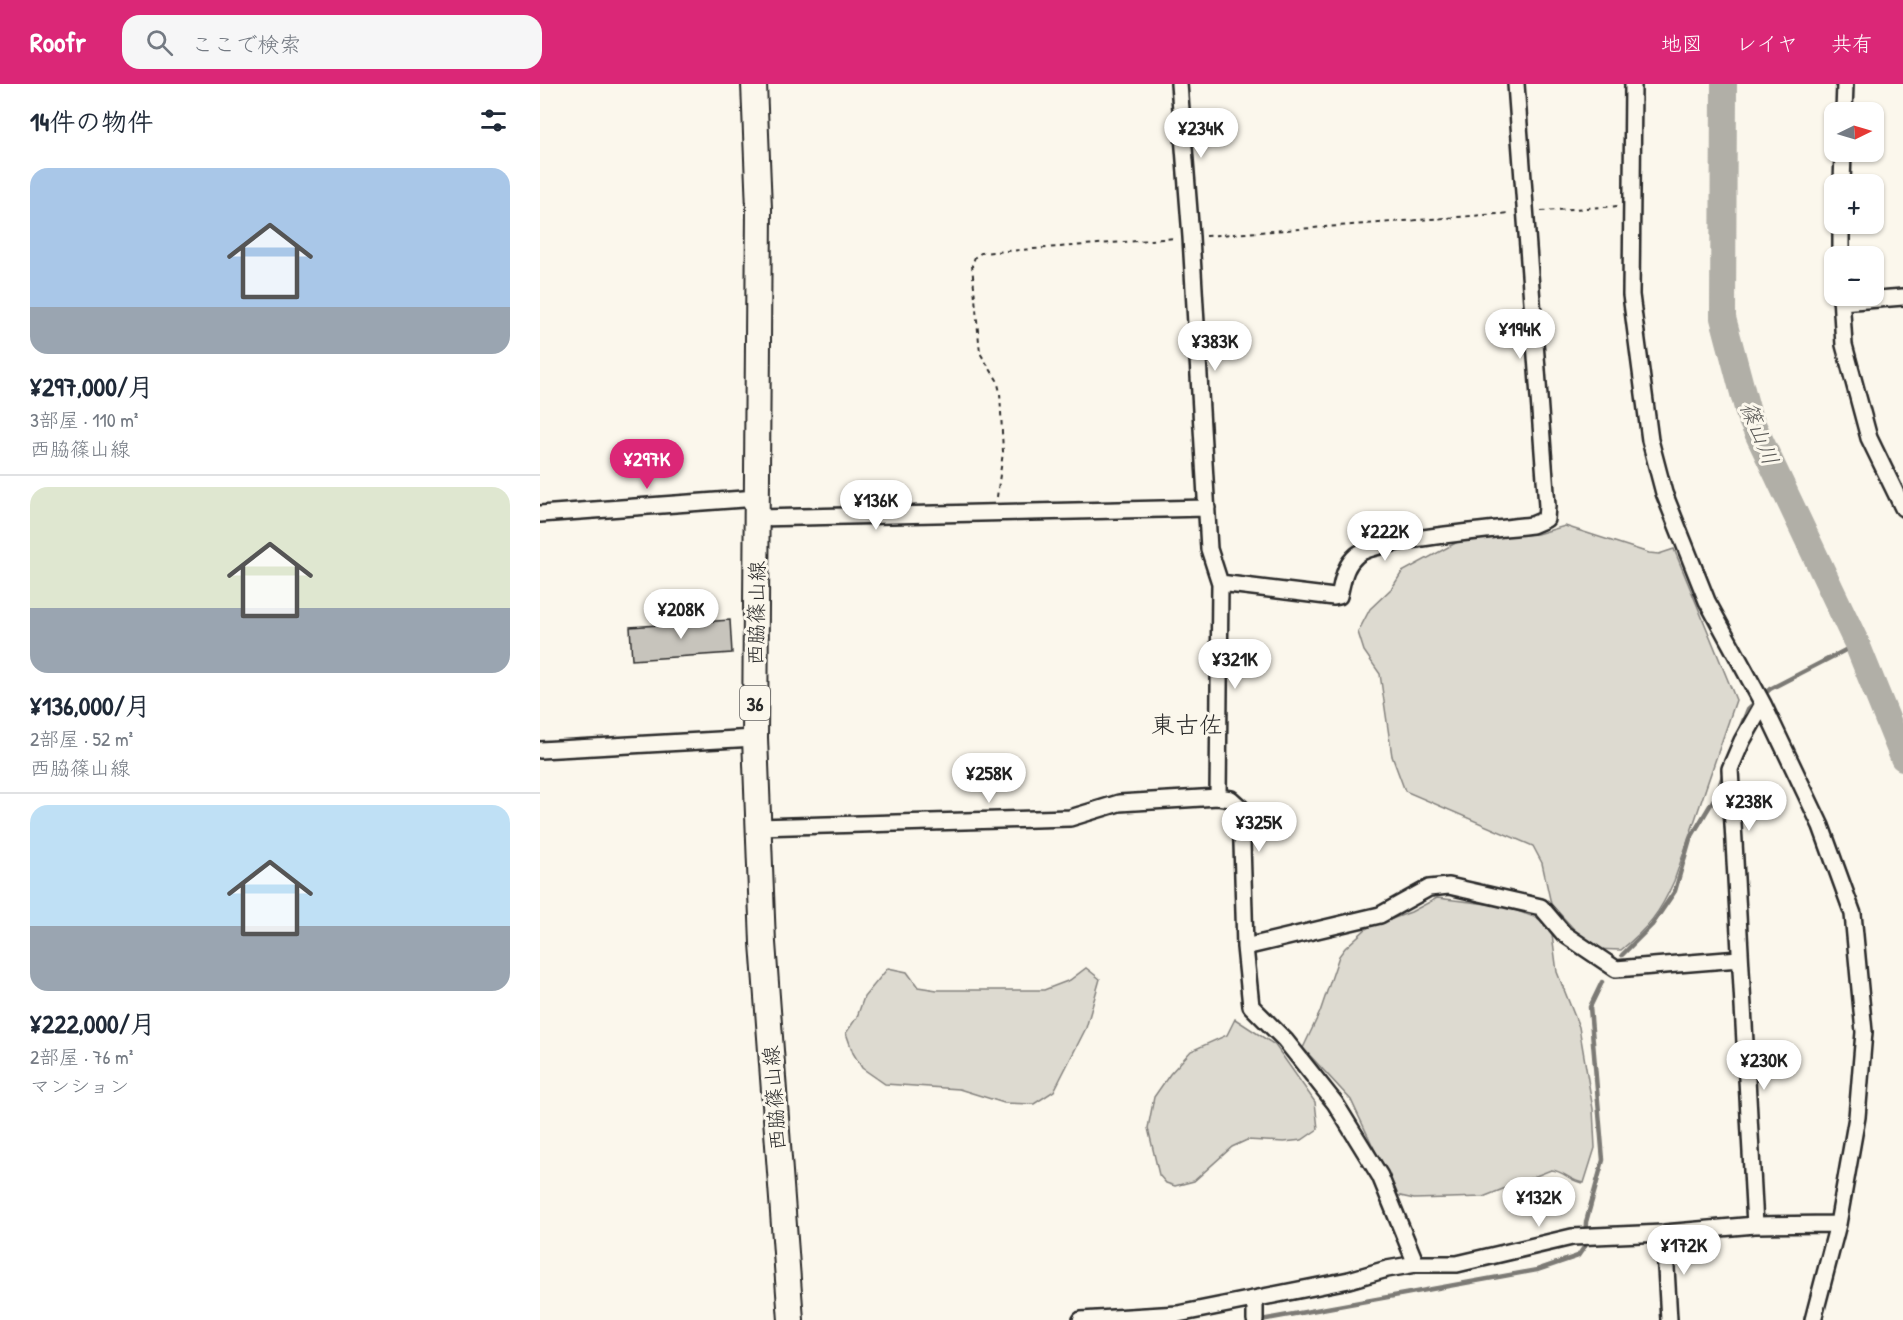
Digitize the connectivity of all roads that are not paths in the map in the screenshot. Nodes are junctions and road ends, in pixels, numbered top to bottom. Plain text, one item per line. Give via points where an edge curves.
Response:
1 (754, 84) edge
2 (1179, 84) edge
3 (1516, 84) edge
4 (1633, 84) edge
5 (1845, 84) edge
6 (1844, 102) edge
7 (1903, 297) edge
8 (1884, 298) edge
9 (1841, 306) edge
10 (757, 508) junction
11 (1207, 508) junction
12 (1903, 508) edge
13 (540, 514) edge
14 (1220, 583) junction
15 (1763, 704) junction
16 (755, 738) junction
17 (540, 750) edge
18 (1218, 797) junction
19 (758, 827) junction
20 (1245, 947) junction
21 (1739, 959) junction
22 (1838, 1224) junction
23 (1755, 1225) junction
24 (1664, 1233) junction
25 (1416, 1264) junction
26 (1255, 1299) junction
27 (791, 1320) edge
28 (1081, 1320) edge
29 (1255, 1320) edge
30 (1669, 1320) edge
31 (1813, 1320) edge

1 - 10 main road, 西脇篠山線 / 36 via 759,209
2 - 11 street
3 - 14 street via 1546,519 1532,525 1389,543 1358,554 1345,569 1340,596
4 - 15 street via 1631,295 1650,440 1664,493 1707,602
5 - 6 street
7 - 8 street
9 - 12 street via 1844,345 1869,438
10 - 11 street via 994,512
10 - 13 street
10 - 16 main road, 西脇篠山線 / 36
11 - 14 street via 1209,549
14 - 18 street
15 - 21 street via 1730,769
15 - 22 street via 1821,826 1853,914 1864,1032 1857,1117
16 - 17 street
16 - 19 main road, 西脇篠山線 / 36
18 - 19 street via 1119,803 1070,818
18 - 20 street via 1241,808
19 - 27 main road, 西脇篠山線 / 36
20 - 21 street via 1380,915 1429,888 1449,886 1541,907 1564,934 1617,969
20 - 25 street via 1251,1006 1285,1040 1335,1103 1380,1176
21 - 23 street
22 - 23 street
22 - 31 street
23 - 24 street
24 - 25 street via 1572,1237 1456,1264
24 - 30 street
25 - 26 street
26 - 28 street via 1178,1314
26 - 29 street

